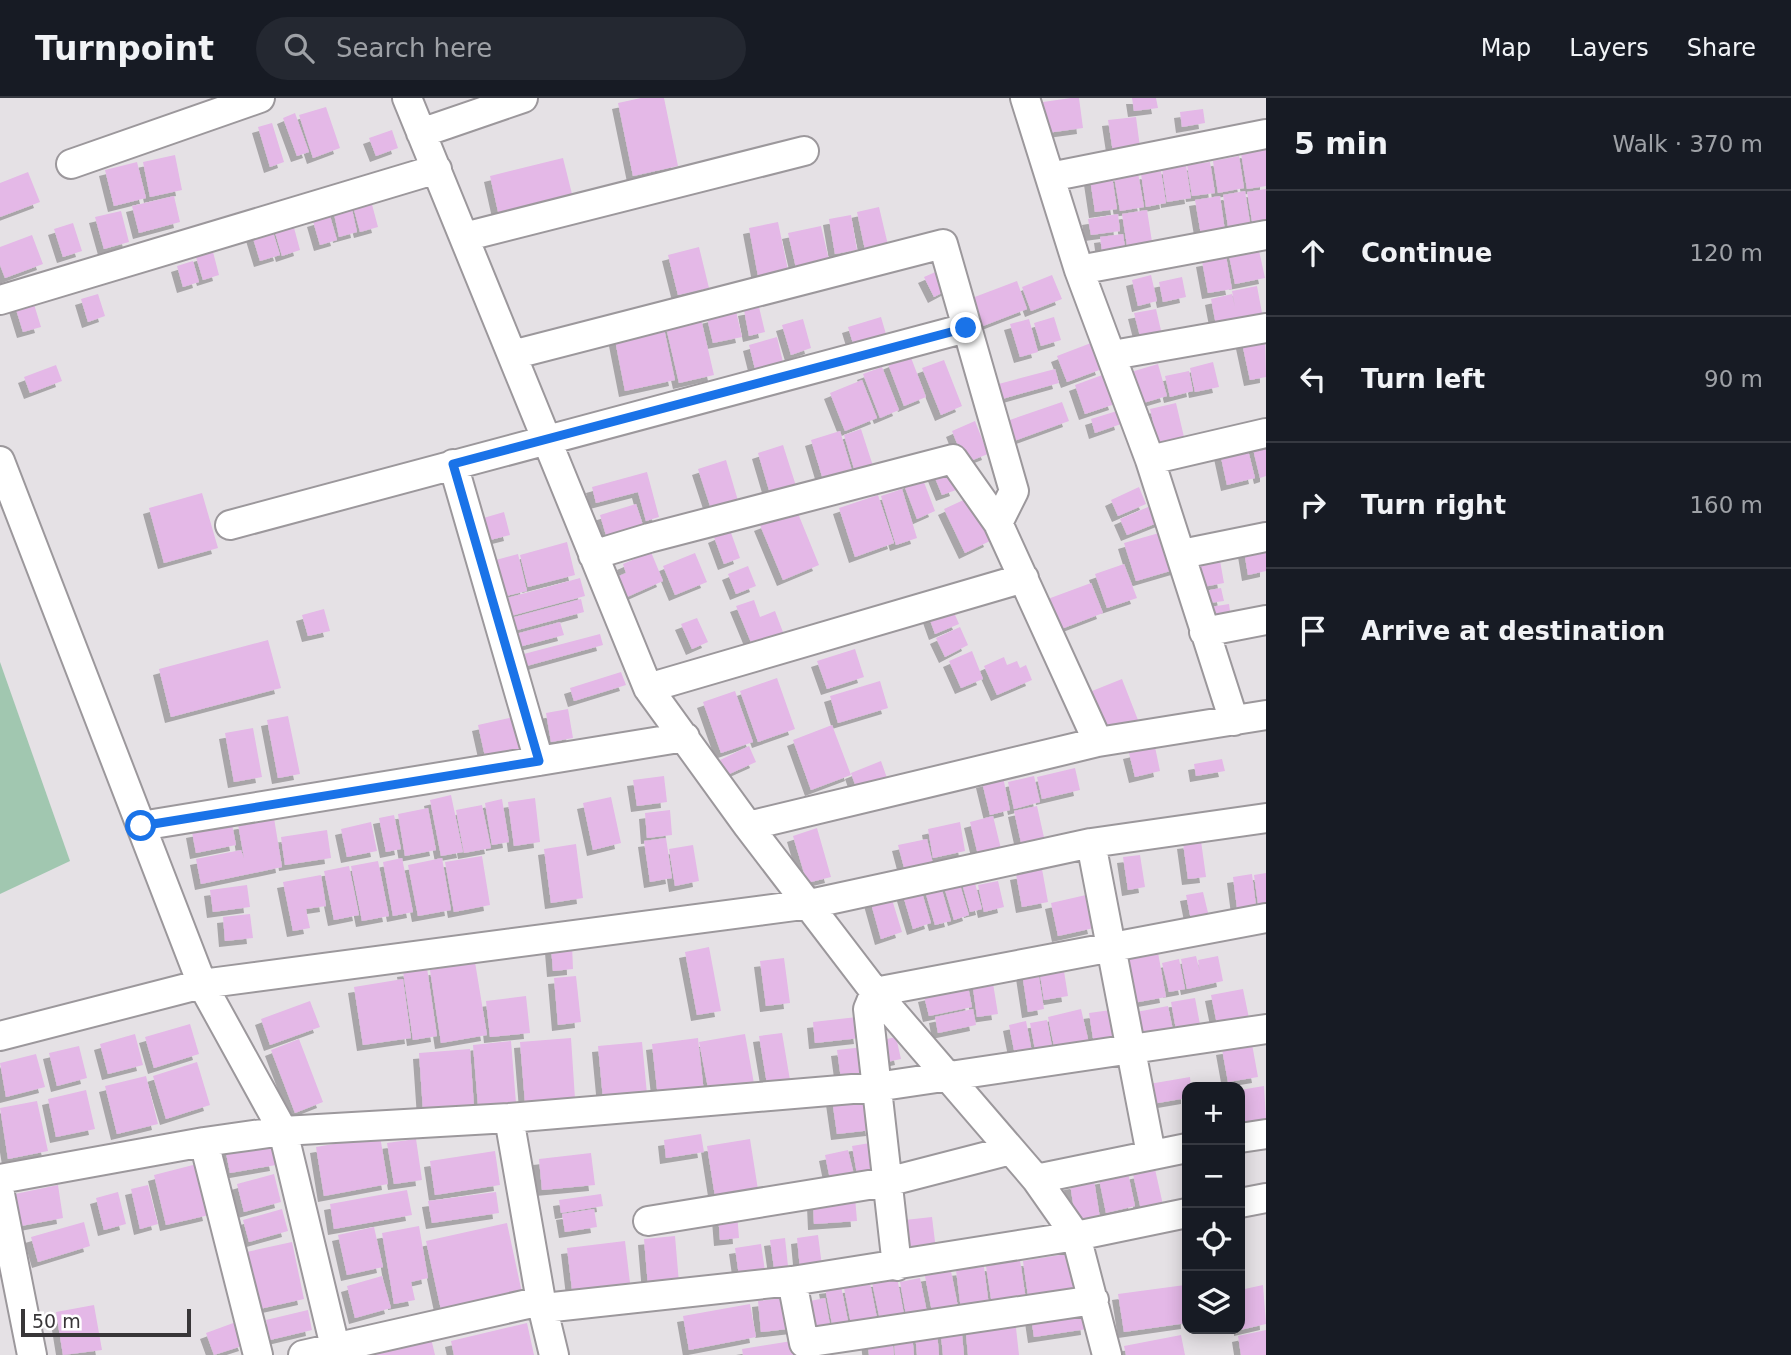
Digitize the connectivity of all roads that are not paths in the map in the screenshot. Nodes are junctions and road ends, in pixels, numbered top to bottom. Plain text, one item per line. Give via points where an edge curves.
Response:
1 (260, 98) edge
2 (407, 98) edge
3 (523, 98) edge
4 (1026, 98) edge
5 (422, 133) junction
6 (1266, 134) edge
7 (804, 151) dead end
8 (71, 164) dead end
9 (437, 169) junction
10 (1050, 177) junction
11 (1266, 235) edge
12 (464, 237) junction
13 (1079, 271) junction
14 (0, 300) edge
15 (966, 328) junction
16 (1266, 328) edge
17 (512, 355) junction
18 (1113, 355) junction
19 (1266, 433) edge
20 (546, 439) junction
21 (1150, 460) junction
22 (0, 461) edge
23 (453, 464) junction
24 (999, 523) junction
25 (229, 525) dead end
26 (1266, 537) edge
27 (1182, 554) junction
28 (593, 555) junction
29 (1024, 578) junction
30 (1266, 620) edge
31 (1204, 632) junction
32 (648, 688) junction
33 (1266, 715) edge
34 (1234, 721) junction
35 (685, 737) junction
36 (1098, 742) junction
37 (539, 761) junction
38 (1266, 818) edge
39 (141, 826) junction
40 (748, 827) junction
41 (1091, 843) junction
42 (810, 904) junction
43 (1266, 918) edge
44 (1111, 946) junction
45 (202, 984) junction
46 (875, 992) junction
47 (1266, 1029) edge
48 (0, 1036) edge
49 (1131, 1052) junction
50 (947, 1077) junction
51 (876, 1087) junction
52 (509, 1118) junction
53 (283, 1131) junction
54 (1266, 1134) edge
55 (1245, 1137) edge
56 (204, 1142) junction
57 (1182, 1149) edge
58 (1011, 1150) junction
59 (1151, 1154) junction
60 (0, 1179) edge
61 (1036, 1179) junction
62 (887, 1182) junction
63 (0, 1194) edge
64 (1266, 1198) edge
65 (1245, 1202) edge
66 (1182, 1214) edge
67 (648, 1221) dead end
68 (1076, 1236) junction
69 (897, 1266) junction
70 (792, 1282) junction
71 (1094, 1300) junction
72 (542, 1304) junction
73 (805, 1349) edge
74 (336, 1350) edge
75 (32, 1355) edge
76 (258, 1355) edge
77 (303, 1355) edge
78 (555, 1355) edge
79 (1107, 1355) edge

1 - 8 street
2 - 5 street
3 - 5 street
4 - 10 street
5 - 9 street
6 - 10 street
7 - 12 street
9 - 12 street
9 - 14 street
10 - 13 street
11 - 13 street
12 - 17 street
13 - 18 street
15 - 17 street via 943,244
15 - 20 street
15 - 24 street via 1014,491
16 - 18 street
17 - 20 street
18 - 21 street
19 - 21 street
20 - 23 street
20 - 28 street
21 - 27 street
22 - 39 street
23 - 25 street
23 - 37 street
24 - 28 street via 953,459
24 - 29 street
26 - 27 street
27 - 31 street
28 - 32 street
29 - 32 street
29 - 36 street
30 - 31 street
31 - 34 street
32 - 35 street
33 - 34 street
34 - 36 street
35 - 37 street
35 - 40 street
36 - 40 street
37 - 39 street
38 - 41 street
39 - 45 street
40 - 42 street
41 - 42 street
41 - 44 street
42 - 45 street
42 - 46 street
43 - 44 street
44 - 46 street
44 - 49 street
45 - 48 street
45 - 53 street
46 - 50 street
46 - 51 street via 868,1009
47 - 49 street
49 - 50 street
49 - 59 street
50 - 51 street
50 - 58 street
51 - 52 street
51 - 62 street
52 - 53 street
52 - 72 street
53 - 56 street
53 - 74 street
54 - 55 street
56 - 60 street
56 - 76 street
57 - 59 street
58 - 61 street
58 - 62 street
59 - 61 street
61 - 68 street
62 - 67 street
62 - 69 street
63 - 75 street
64 - 65 street
66 - 68 street
68 - 69 street
68 - 71 street
69 - 70 street
70 - 72 street
70 - 73 street
71 - 73 street
71 - 79 street
72 - 74 street
72 - 78 street
74 - 77 street

